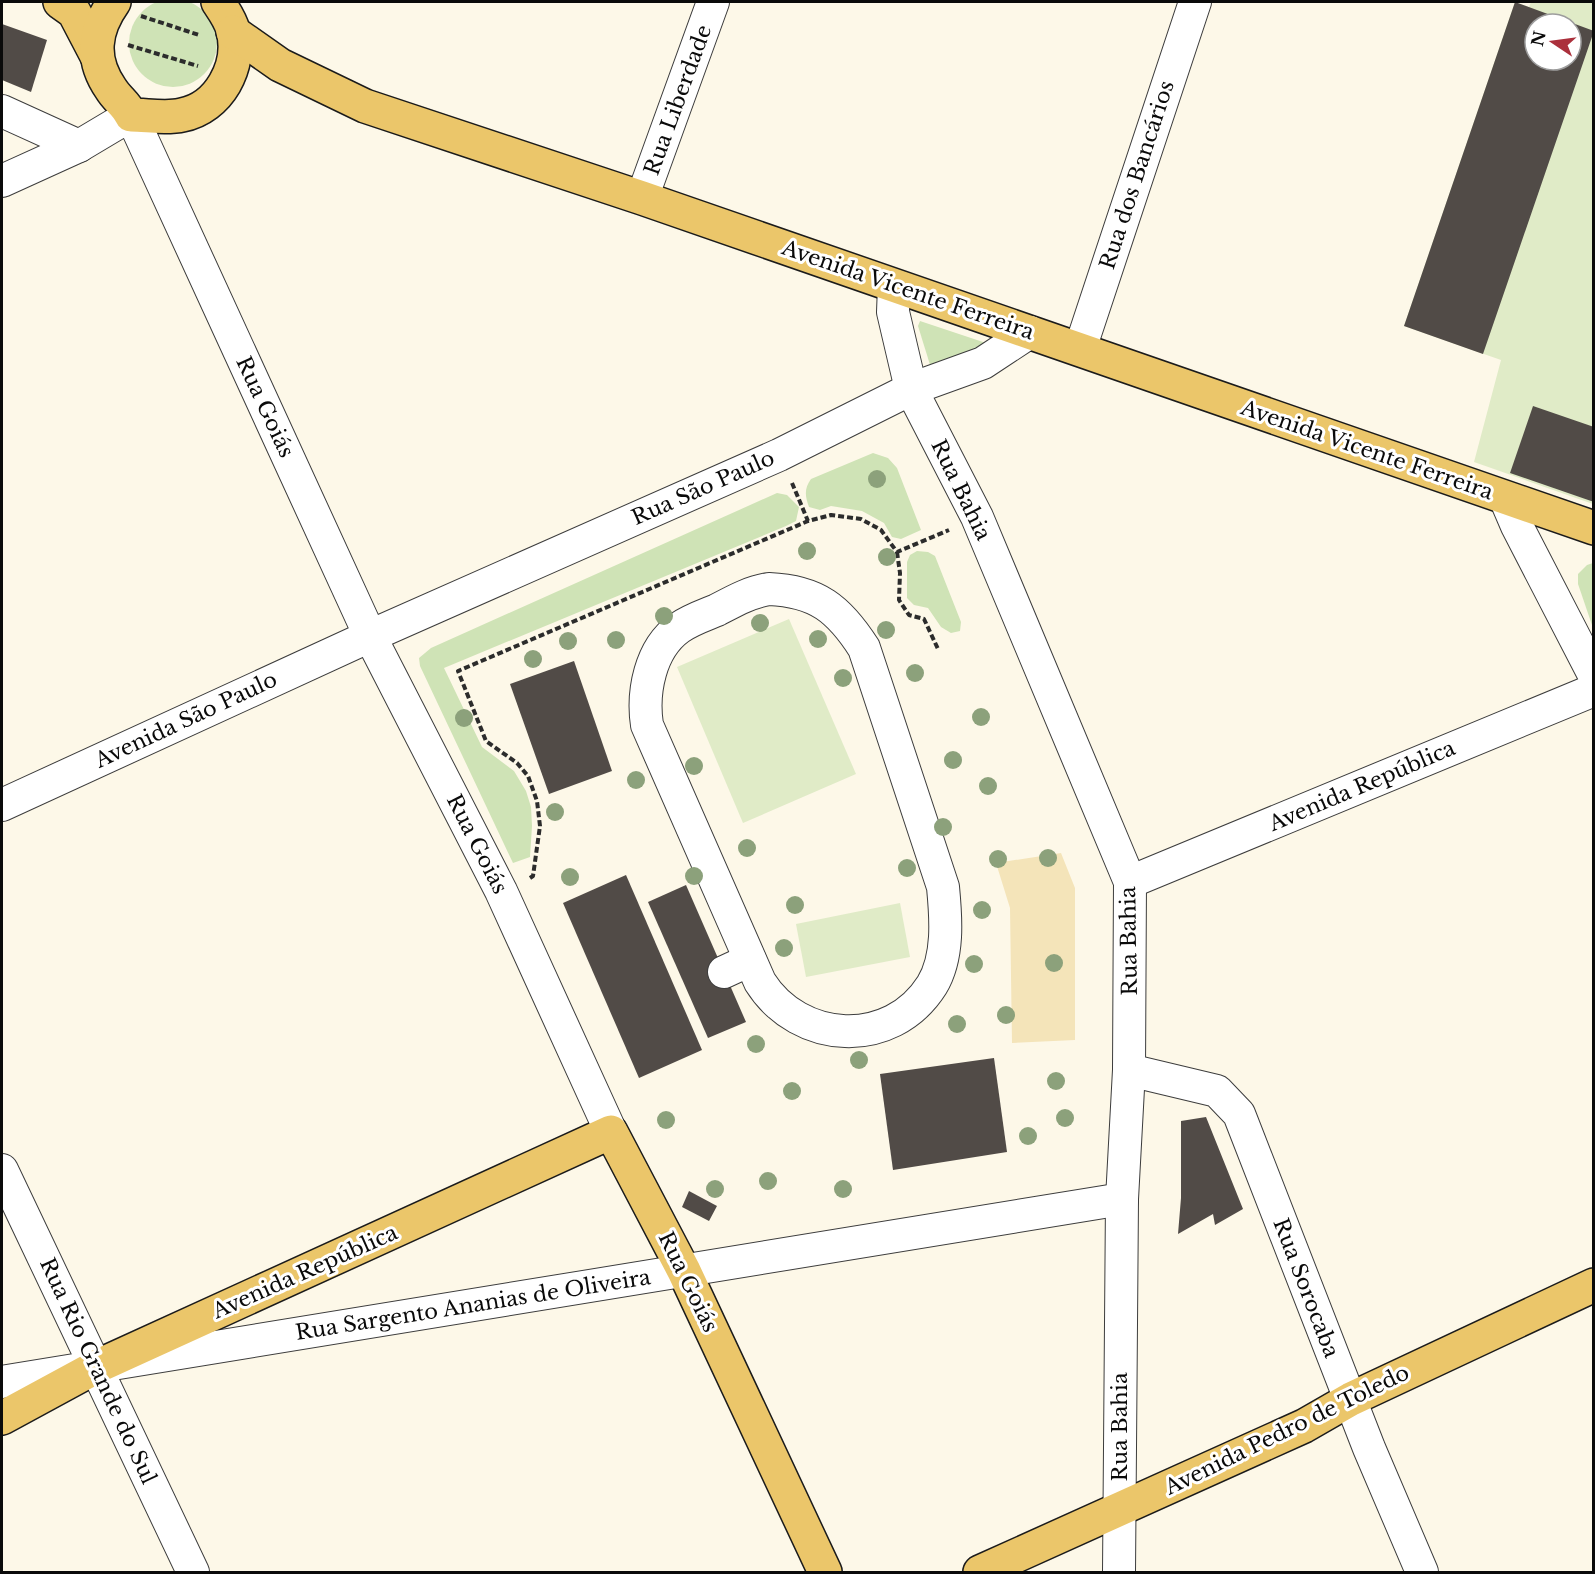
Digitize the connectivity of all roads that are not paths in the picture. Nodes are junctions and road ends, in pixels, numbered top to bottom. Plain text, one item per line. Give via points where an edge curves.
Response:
1 (60, 2) edge
2 (713, 2) edge
3 (1195, 2) edge
4 (126, 8) edge
5 (229, 13) edge
6 (100, 65) junction
7 (2, 111) edge
8 (131, 115) junction
9 (79, 146) junction
10 (2, 181) edge
11 (642, 198) junction
12 (894, 286) junction
13 (1030, 332) junction
14 (1080, 349) junction
15 (911, 389) junction
16 (1505, 498) junction
17 (1593, 528) edge
18 (370, 636) junction
19 (1593, 675) edge
20 (1593, 690) edge
21 (2, 805) edge
22 (1130, 882) junction
23 (737, 966) joint
24 (1129, 1070) junction
25 (611, 1132) junction
26 (2, 1170) edge
27 (1122, 1199) junction
28 (684, 1271) junction
29 (1593, 1285) edge
30 (96, 1367) junction
31 (2, 1382) edge
32 (1351, 1399) junction
33 (2, 1418) edge
34 (1120, 1510) junction
35 (193, 1572) edge
36 (825, 1572) edge
37 (980, 1572) edge
38 (1119, 1572) edge
39 (1422, 1572) edge

1 - 6 main road via 74,12
2 - 11 street, Rua Liberdade
3 - 14 street, Rua dos Bancários
4 - 6 main road via 103,17 97,36
5 - 8 main road via 235,54 229,76 217,94 201,108 181,116
5 - 11 main road, Avenida Vicente Ferreira via 280,65 365,106
6 - 8 main road via 112,92
7 - 9 street
8 - 9 street
8 - 18 street, Rua Goiás
9 - 10 street
11 - 12 main road, Avenida Vicente Ferreira
12 - 13 main road, Avenida Vicente Ferreira
12 - 15 street, Rua Bahia via 893,312
13 - 14 main road, Avenida Vicente Ferreira
13 - 15 street, Rua São Paulo via 983,363
14 - 16 main road, Avenida Vicente Ferreira
15 - 18 street, Rua São Paulo via 779,455
15 - 22 street, Rua Bahia via 977,517
16 - 17 main road, Avenida Vicente Ferreira
16 - 19 street
18 - 21 street, Avenida São Paulo
18 - 25 street, Rua Goiás via 501,891
20 - 22 street, Avenida República
22 - 24 street, Rua Bahia
23 - 23 street via 787,1012 824,1029 844,1032 882,1027 902,1015 932,984 941,964 946,918 943,886 864,648 833,610 817,599 782,589 754,592 680,628 664,644 647,686 647,725
24 - 27 street, Rua Bahia
24 - 32 street, Rua Sorocaba via 1217,1091 1239,1114
25 - 28 main road, Rua Goiás
25 - 30 main road, Avenida República
26 - 30 street, Rua Rio Grande do Sul
27 - 28 street, Rua Sargento Ananias de Oliveira
27 - 34 street, Rua Bahia
28 - 30 street, Rua Sargento Ananias de Oliveira
28 - 36 main road, Rua Goiás
29 - 32 main road, Avenida Pedro de Toledo
30 - 31 street, Rua Sargento Ananias de Oliveira
30 - 33 main road, Avenida República
30 - 35 street, Rua Rio Grande do Sul
32 - 34 main road, Avenida Pedro de Toledo via 1304,1426
32 - 39 street, Rua Sorocaba
34 - 37 main road, Avenida Pedro de Toledo
34 - 38 street, Rua Bahia

